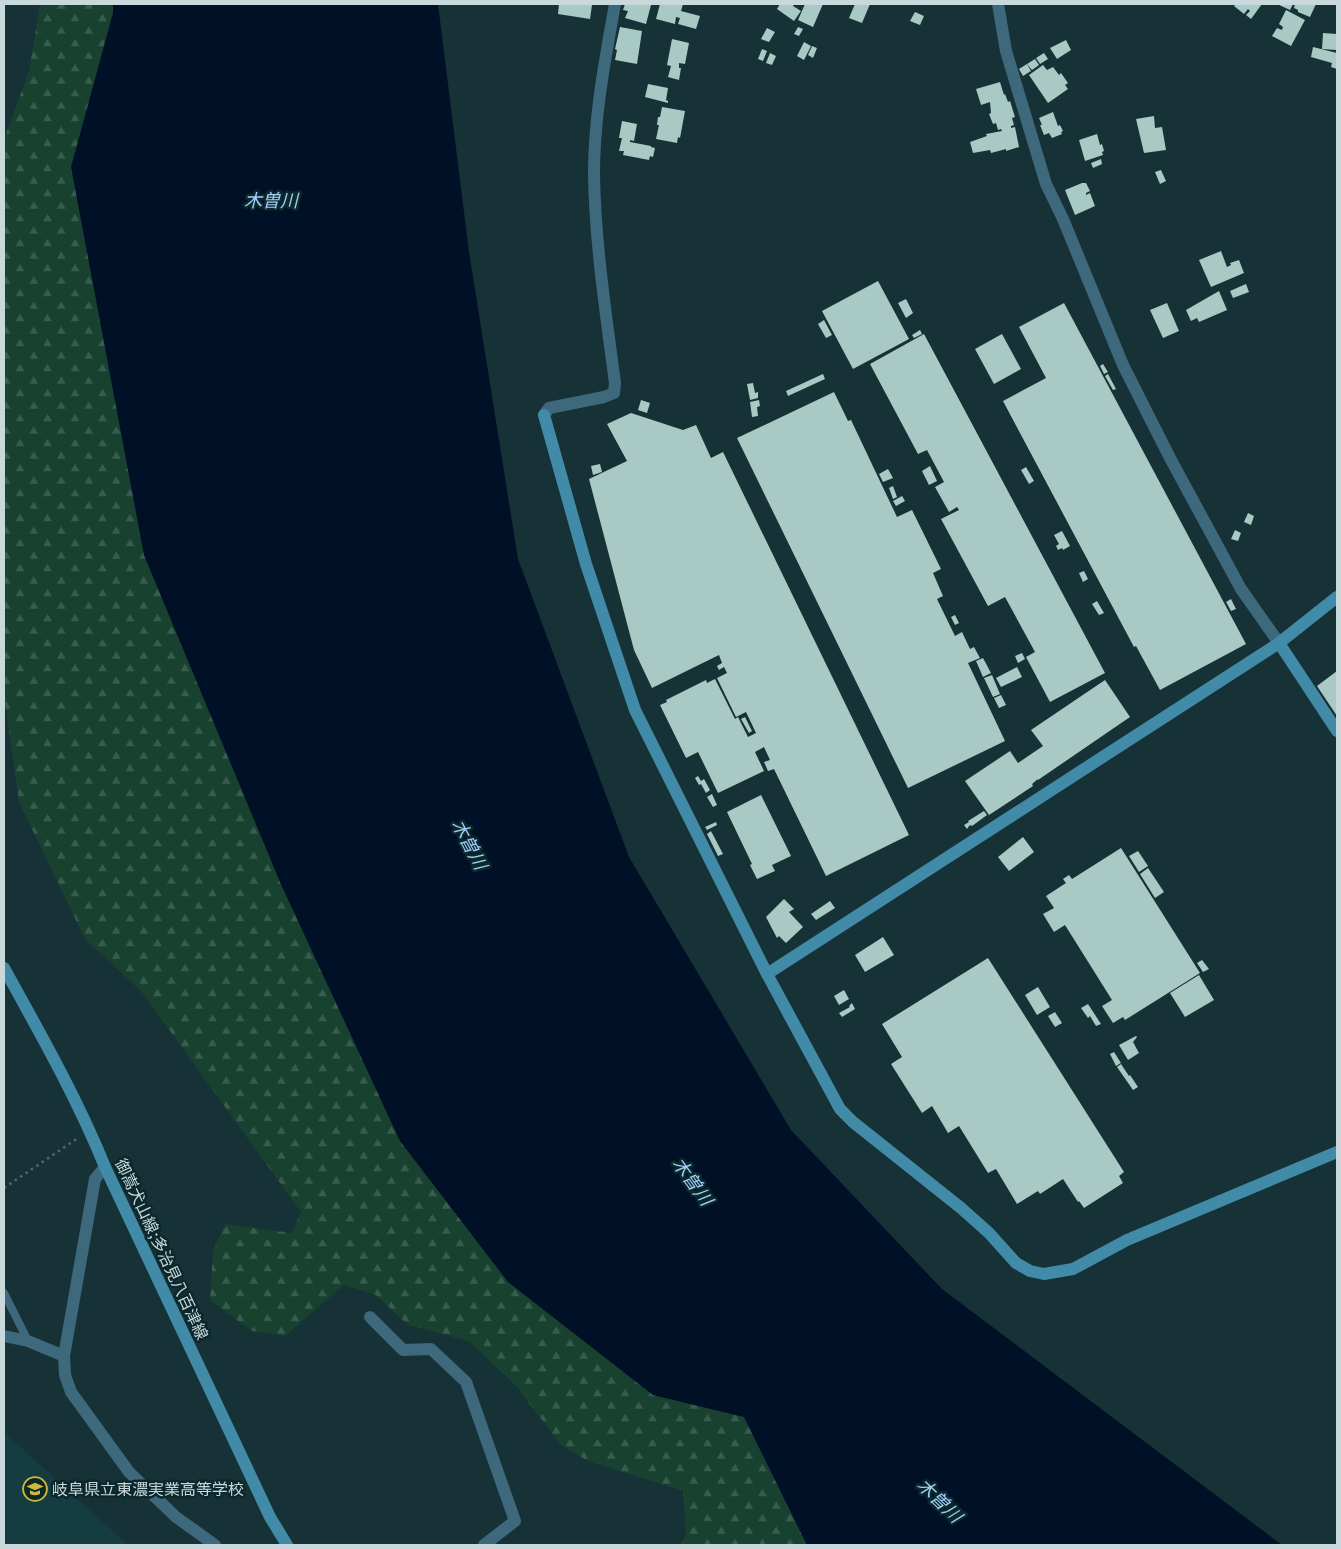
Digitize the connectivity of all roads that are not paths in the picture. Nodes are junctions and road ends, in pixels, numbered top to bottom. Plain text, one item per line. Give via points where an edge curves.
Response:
1 (616, 4) edge
2 (998, 4) edge
3 (1337, 597) edge
4 (1279, 642) junction
5 (1337, 731) edge
6 (4, 968) edge
7 (767, 974) junction
8 (1337, 1152) edge
9 (105, 1167) junction
10 (4, 1293) edge
11 (370, 1317) dead end
12 (4, 1336) edge
13 (28, 1341) junction
14 (64, 1356) junction
15 (216, 1545) edge
16 (287, 1545) edge
17 (484, 1545) edge

1 - 7 street via 600,88 594,172 614,394 549,408 544,415 586,564 636,710
2 - 4 street via 1006,50 1046,184 1123,365 1241,589
3 - 4 street
4 - 5 street
4 - 7 street
6 - 9 street, 御嵩犬山線;多治見八百津線 via 90,1130
7 - 8 street via 840,1109 961,1208 1016,1263 1030,1271 1044,1274 1073,1269 1127,1240
9 - 14 street via 95,1179
9 - 16 street, 御嵩犬山線;多治見八百津線 via 270,1517
10 - 13 lane
11 - 17 street via 402,1350 431,1349 466,1382 516,1521
12 - 13 street
13 - 14 street
14 - 15 street via 65,1375 71,1392 129,1472 176,1517

